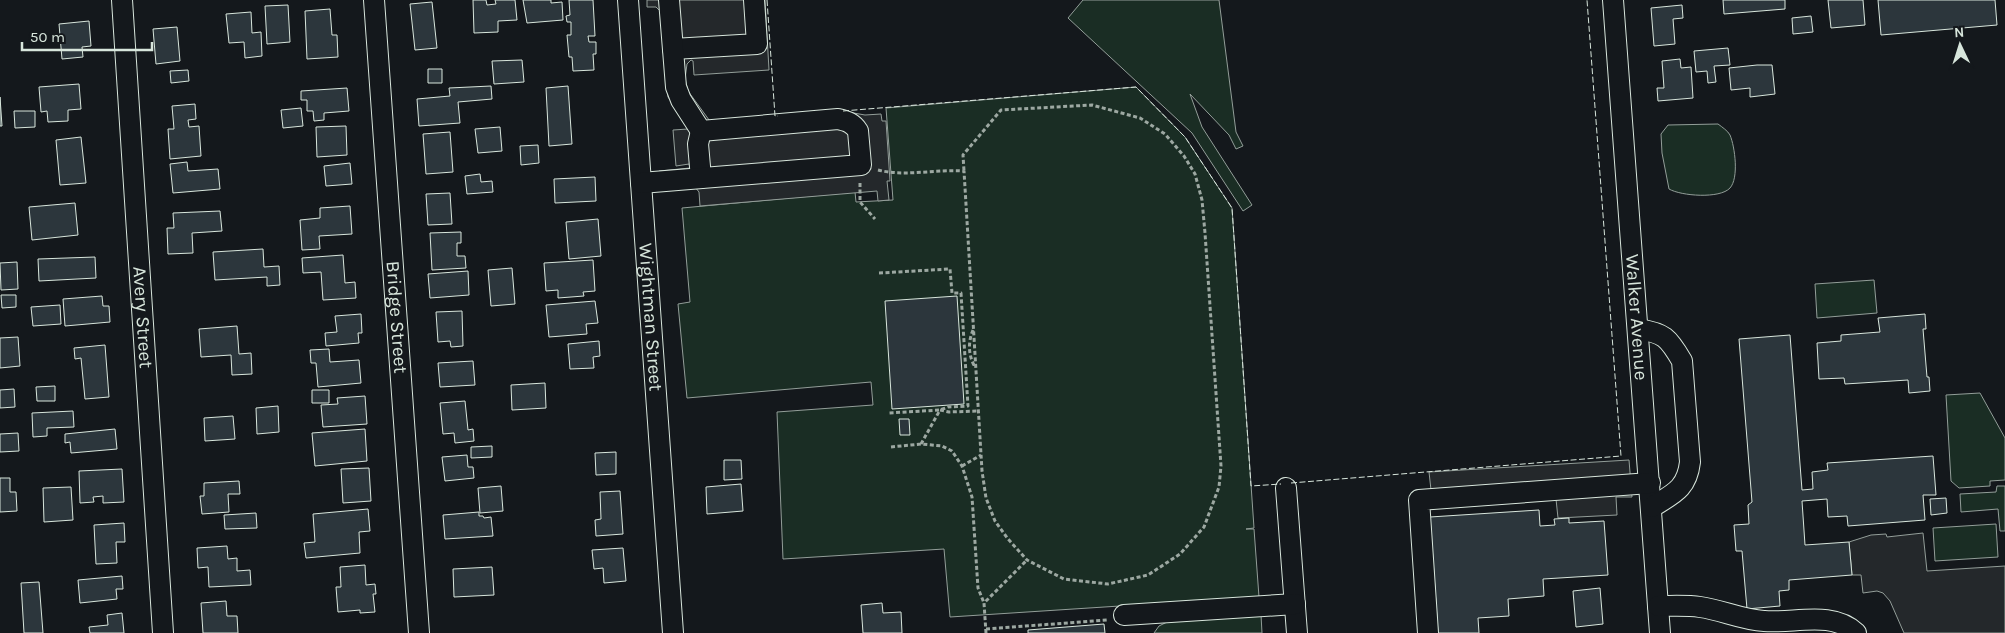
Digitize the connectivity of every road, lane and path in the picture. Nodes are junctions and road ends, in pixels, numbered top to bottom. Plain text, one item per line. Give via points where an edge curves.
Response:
1 (122, 0) edge
2 (374, 0) edge
3 (628, 0) edge
4 (670, 0) edge
5 (754, 0) edge
6 (1613, 0) edge
7 (673, 49) junction
8 (701, 131) junction
9 (861, 165) junction
10 (964, 171) junction
11 (701, 178) junction
12 (641, 183) junction
13 (875, 219) dead end
14 (879, 274) dead end
15 (974, 329) junction
16 (1638, 329) junction
17 (970, 349) junction
18 (964, 350) junction
19 (976, 368) junction
20 (940, 410) junction
21 (978, 411) junction
22 (889, 414) dead end
23 (921, 444) junction
24 (891, 447) dead end
25 (981, 455) junction
26 (962, 466) junction
27 (1650, 483) junction
28 (1286, 488) dead end
29 (1652, 507) junction
30 (1026, 560) junction
31 (984, 603) junction
32 (1295, 604) junction
33 (1658, 606) junction
34 (1124, 615) joint
35 (986, 631) edge
36 (164, 633) edge
37 (418, 633) edge
38 (673, 633) edge
39 (1298, 633) edge
40 (1428, 633) edge
41 (1660, 633) edge
42 (1856, 633) edge

1 - 36 street, Avery Street
2 - 37 street, Bridge Street
3 - 12 street, Wightman Street
4 - 7 street
5 - 7 street via 757,44
6 - 16 street, Walker Avenue
7 - 8 street via 676,88
8 - 9 street via 844,120 858,131
8 - 11 street via 698,144
9 - 10 path via 891,173
9 - 11 street
9 - 13 path via 860,202
10 - 15 path
10 - 30 path via 963,155 1001,110 1092,105 1140,118 1165,134 1195,174 1202,200 1220,466 1218,487 1204,527 1180,554 1148,576 1108,584 1064,579
11 - 12 street
12 - 38 street, Wightman Street
14 - 18 path via 950,269 952,293 961,293
15 - 17 path via 969,339
15 - 19 path
16 - 27 street, Walker Avenue
16 - 29 street via 1663,335 1682,361 1690,462 1688,477 1677,492
17 - 18 path
17 - 19 path
18 - 20 path via 968,406
19 - 21 path
20 - 21 path
20 - 22 path
20 - 23 path
21 - 25 path
23 - 24 path
23 - 26 path via 942,446 952,451
25 - 26 path
25 - 30 path via 986,498 996,521
26 - 31 path via 972,497 978,588
27 - 29 street, Walker Avenue
27 - 40 street via 1419,500
28 - 32 street
29 - 33 street, Walker Avenue
30 - 31 path
31 - 35 path
32 - 34 street
32 - 39 street
33 - 41 street, Walker Avenue
33 - 42 street via 1700,607 1764,622 1836,622
34 - 35 path via 1106,620

